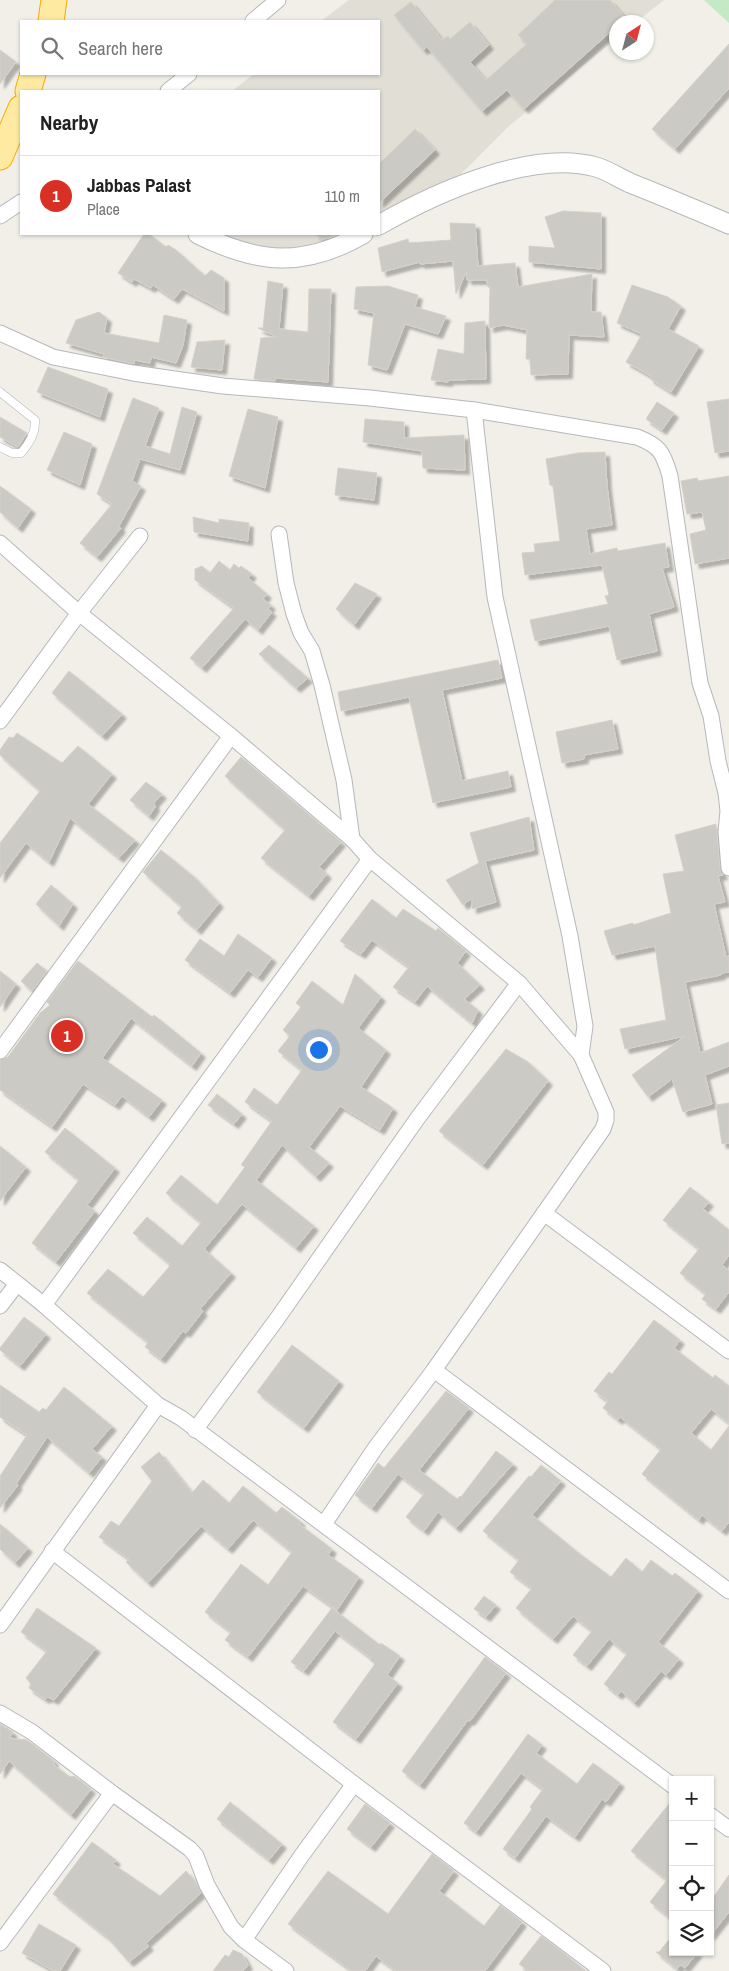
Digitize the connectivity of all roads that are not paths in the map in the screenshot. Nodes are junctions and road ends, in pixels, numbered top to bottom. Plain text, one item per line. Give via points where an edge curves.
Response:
1 (54, 0) edge
2 (278, 0) edge
3 (51, 20) edge
4 (254, 20) edge
5 (33, 75) edge
6 (188, 75) edge
7 (28, 90) edge
8 (169, 90) edge
9 (15, 117) edge
10 (0, 157) edge
11 (20, 203) edge
12 (0, 216) edge
13 (380, 224) edge
14 (729, 224) edge
15 (200, 235) edge
16 (361, 235) edge
17 (0, 333) edge
18 (0, 393) edge
19 (474, 410) junction
20 (0, 447) edge
21 (279, 534) dead end
22 (140, 536) dead end
23 (0, 543) edge
24 (79, 613) junction
25 (0, 721) edge
26 (231, 736) junction
27 (352, 839) junction
28 (370, 858) junction
29 (729, 868) edge
30 (519, 983) junction
31 (0, 1051) edge
32 (582, 1055) junction
33 (544, 1213) junction
34 (0, 1270) edge
35 (17, 1284) junction
36 (44, 1305) junction
37 (0, 1306) edge
38 (729, 1351) edge
39 (434, 1370) junction
40 (158, 1405) junction
41 (195, 1430) junction
42 (324, 1524) junction
43 (52, 1551) junction
44 (729, 1591) edge
45 (0, 1625) edge
46 (0, 1713) edge
47 (669, 1783) edge
48 (354, 1784) junction
49 (112, 1793) junction
50 (714, 1817) edge
51 (729, 1829) edge
52 (244, 1940) junction
53 (0, 1943) edge
54 (286, 1971) edge
55 (603, 1971) edge

1 - 3 highway
2 - 4 street
5 - 7 highway
6 - 8 street
9 - 10 highway
11 - 12 street
13 - 14 street via 407,209 466,185 514,169 552,162 596,167
15 - 16 street via 222,246 259,256 289,258 319,254
17 - 19 street via 53,357 132,373 223,386
18 - 20 lane via 35,420 36,429 21,453
19 - 29 street via 637,437 652,443 664,454 670,476 700,683 711,716 726,793
19 - 32 street via 495,596 570,936 585,1026
21 - 27 street via 294,614 312,651 322,685 344,780
22 - 24 street
23 - 24 street
24 - 25 street
24 - 26 street
26 - 27 street
26 - 31 street
27 - 28 street
28 - 30 street
28 - 36 street
30 - 32 street
30 - 41 street via 412,1126
32 - 33 street via 606,1112 606,1120 603,1130
33 - 38 street
33 - 39 street
34 - 35 street
35 - 36 street
35 - 37 street
36 - 40 street
39 - 42 street via 376,1446
39 - 44 street
40 - 41 street
40 - 43 street
41 - 42 street
42 - 47 street
43 - 45 street
43 - 48 street
46 - 49 street via 32,1732
48 - 52 street
48 - 55 street
49 - 52 street via 190,1849 231,1927
49 - 53 street
50 - 51 street
52 - 54 street

